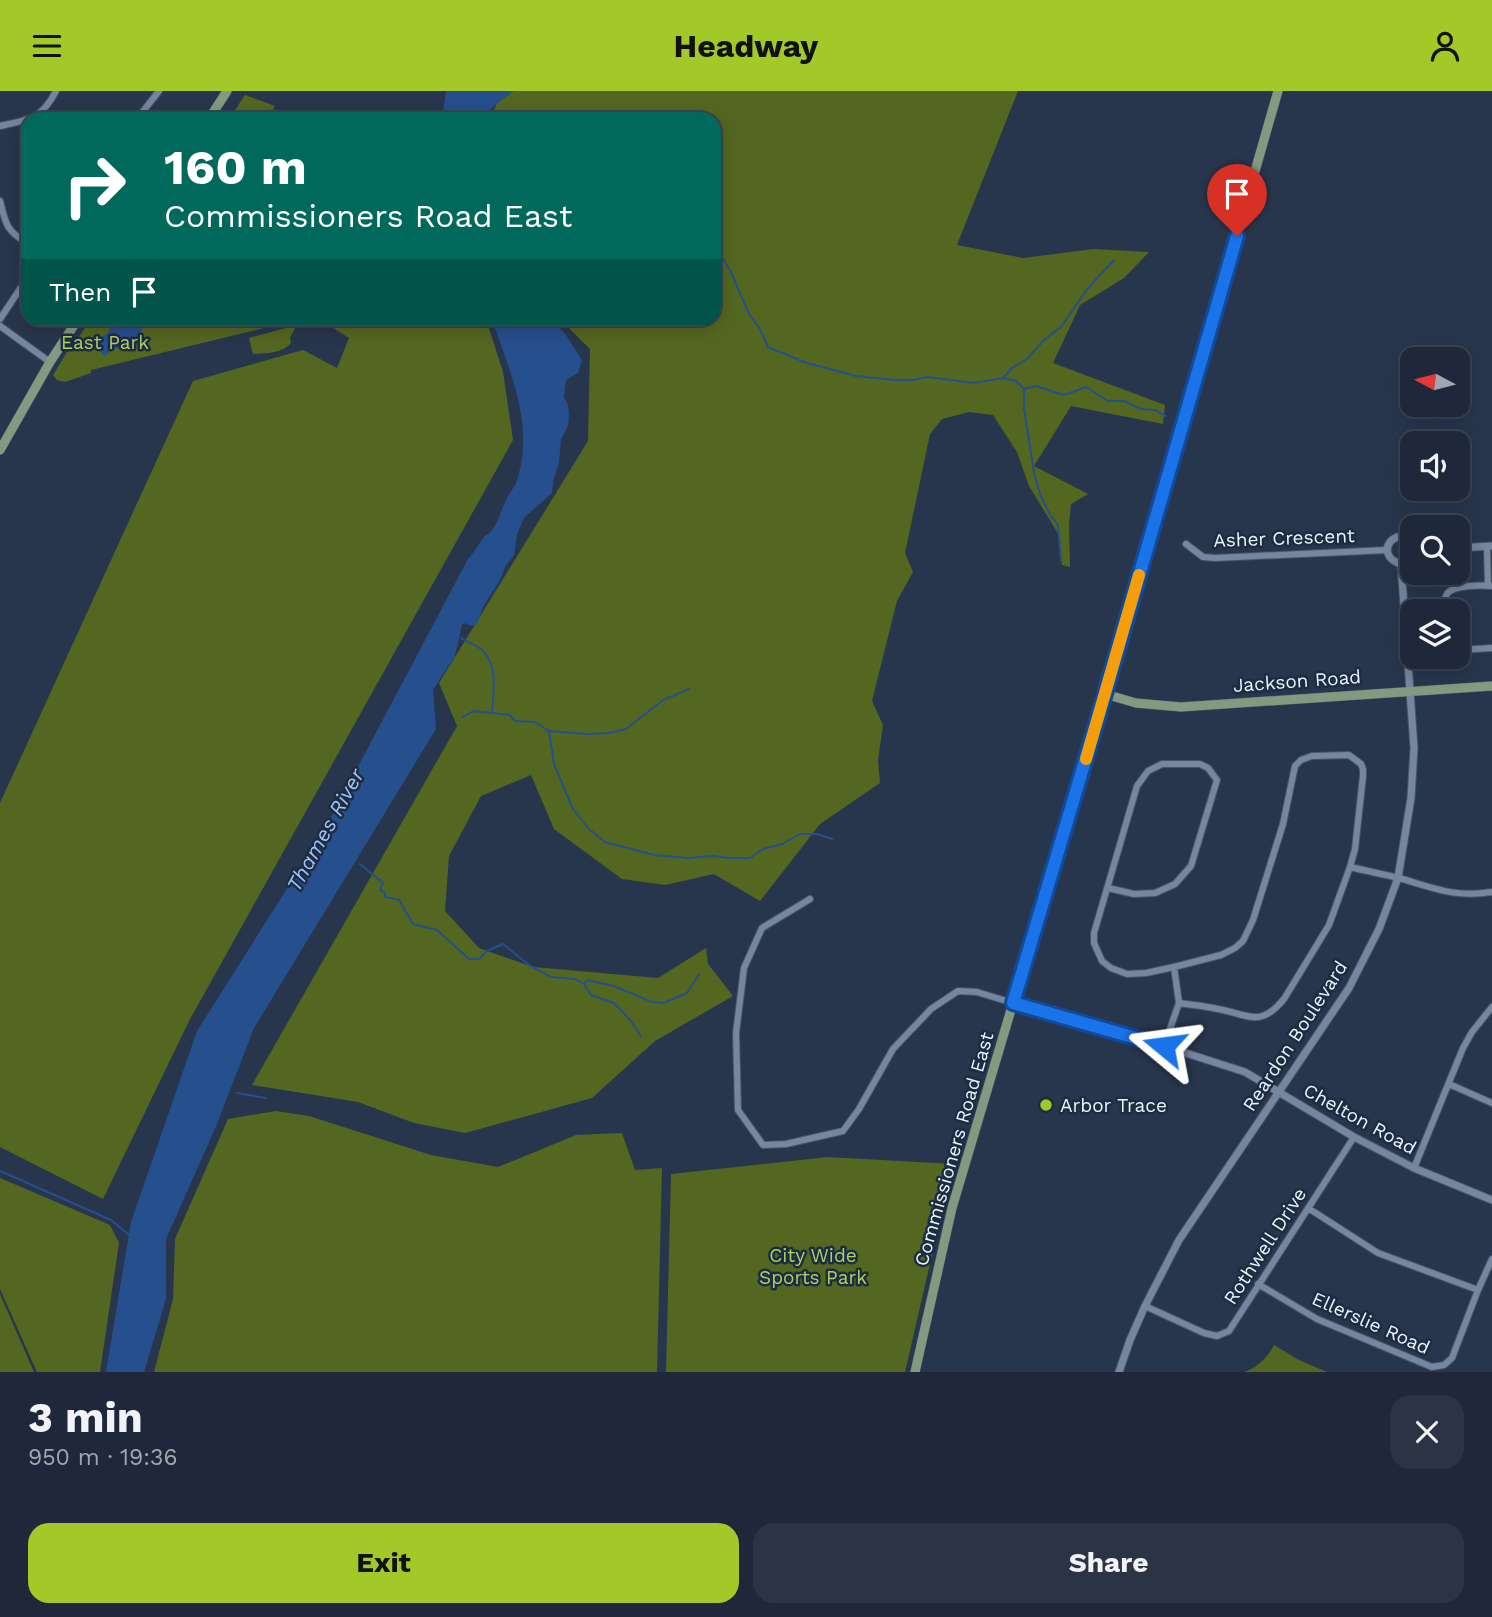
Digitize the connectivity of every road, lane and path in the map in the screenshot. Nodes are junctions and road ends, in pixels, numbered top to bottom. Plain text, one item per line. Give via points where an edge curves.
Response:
1 (55, 91) edge
2 (159, 91) edge
3 (227, 91) edge
4 (1278, 91) edge
5 (42, 112) edge
6 (142, 112) edge
7 (214, 112) edge
8 (21, 121) edge
9 (0, 126) edge
10 (0, 201) edge
11 (21, 240) edge
12 (21, 288) edge
13 (0, 319) edge
14 (0, 325) edge
15 (73, 326) edge
16 (50, 362) junction
17 (0, 450) edge
18 (1400, 537) edge
19 (1186, 544) dead end
20 (1489, 547) edge
21 (1470, 548) edge
22 (1387, 550) junction
23 (1400, 564) edge
24 (1402, 585) edge
25 (1490, 585) edge
26 (1446, 599) edge
27 (1492, 648) edge
28 (1470, 649) edge
29 (1492, 686) edge
30 (1410, 691) junction
31 (1105, 694) junction
32 (1350, 867) junction
33 (1398, 878) junction
34 (1108, 888) junction
35 (1492, 893) edge
36 (810, 899) dead end
37 (1174, 967) junction
38 (1013, 1003) junction
39 (1179, 1003) junction
40 (1492, 1007) edge
41 (1164, 1046) junction
42 (1449, 1084) junction
43 (1278, 1091) junction
44 (1492, 1103) edge
45 (1354, 1137) junction
46 (1414, 1168) junction
47 (1492, 1200) edge
48 (1308, 1208) junction
49 (1492, 1259) edge
50 (1258, 1284) junction
51 (1478, 1290) junction
52 (1145, 1306) junction
53 (915, 1372) edge
54 (1119, 1372) edge

1 - 5 street
2 - 6 street
3 - 7 main road
4 - 31 main road, Commissioners Road East
8 - 9 street
10 - 11 street via 5,222
12 - 13 street
14 - 16 street
15 - 16 main road
16 - 17 main road
18 - 22 street via 1390,541
19 - 22 street, Asher Crescent via 1203,557 1214,558
20 - 21 street
20 - 25 street
22 - 23 street via 1391,560
24 - 30 street, Reardon Boulevard
25 - 26 street via 1454,588
27 - 28 street
29 - 30 main road, Jackson Road
30 - 31 main road, Jackson Road via 1181,707 1136,703
30 - 33 street, Reardon Boulevard via 1411,797
31 - 38 main road, Commissioners Road East
32 - 33 street
32 - 37 street via 1363,769 1349,755 1301,760 1295,766 1283,824 1250,930 1235,949
32 - 39 street via 1329,925 1278,1007 1254,1018
33 - 35 street via 1452,894
33 - 43 street, Reardon Boulevard via 1349,988
34 - 34 street via 1137,786 1148,771 1162,764 1208,768 1217,780 1191,866 1175,884 1155,893
34 - 37 street via 1094,933 1102,961 1127,974
36 - 38 street via 762,928 744,968 736,1033 738,1110 763,1145 786,1145 844,1131 893,1049 931,1009 958,991
37 - 39 street
38 - 41 street, Chelton Road
38 - 53 main road, Commissioners Road East via 952,1208
39 - 41 street
40 - 42 street via 1463,1048
41 - 43 street, Chelton Road via 1245,1072
42 - 44 street
42 - 46 street
43 - 45 street, Chelton Road
43 - 52 street, Reardon Boulevard via 1179,1240
45 - 46 street, Chelton Road
45 - 48 street, Rothwell Drive
46 - 47 street, Chelton Road
48 - 50 street, Rothwell Drive
48 - 51 street via 1378,1252
49 - 51 street, Ellerslie Road
50 - 51 street, Ellerslie Road via 1317,1319 1432,1367 1444,1366 1452,1358
50 - 52 street, Rothwell Drive via 1230,1331 1217,1336
52 - 54 street, Reardon Boulevard

